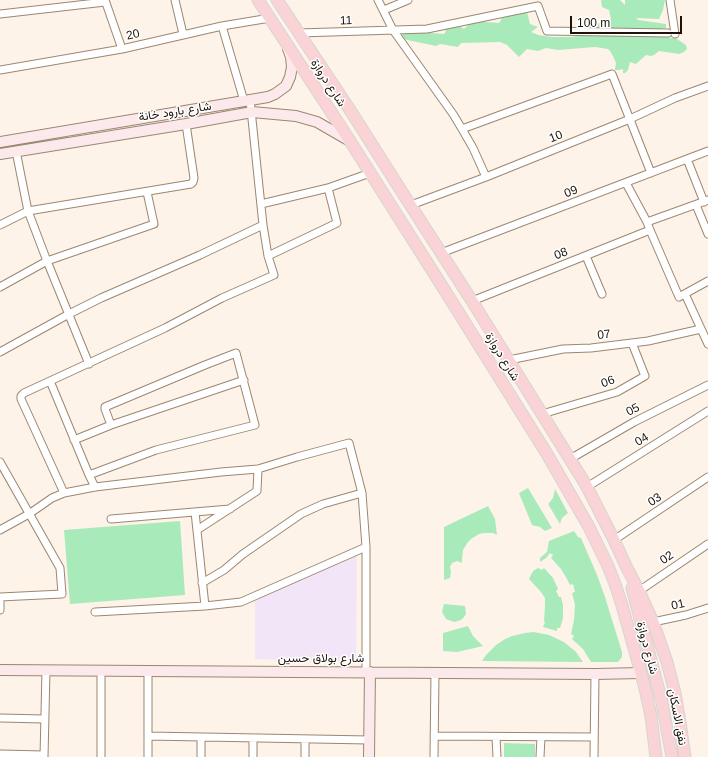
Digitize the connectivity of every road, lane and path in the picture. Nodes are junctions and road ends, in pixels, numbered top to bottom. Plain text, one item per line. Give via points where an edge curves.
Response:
1 (175, 0) edge
2 (258, 0) edge
3 (277, 0) edge
4 (378, 0) edge
5 (408, 0) edge
6 (670, 0) edge
7 (105, 1) edge
8 (384, 10) junction
9 (0, 14) edge
10 (270, 18) junction
11 (222, 26) junction
12 (393, 30) junction
13 (299, 33) junction
14 (183, 34) junction
15 (286, 43) junction
16 (122, 49) junction
17 (0, 70) edge
18 (708, 86) edge
19 (247, 100) junction
20 (252, 112) junction
21 (630, 119) junction
22 (186, 124) junction
23 (462, 129) junction
24 (350, 140) junction
25 (0, 142) edge
26 (16, 151) junction
27 (708, 151) edge
28 (0, 154) edge
29 (687, 159) junction
30 (651, 173) junction
31 (370, 174) junction
32 (486, 177) junction
33 (626, 182) junction
34 (328, 188) junction
35 (147, 192) junction
36 (706, 201) edge
37 (261, 204) junction
38 (411, 205) junction
39 (696, 205) junction
40 (28, 212) junction
41 (647, 222) junction
42 (0, 224) edge
43 (263, 225) junction
44 (650, 230) junction
45 (708, 234) edge
46 (434, 241) junction
47 (420, 250) junction
48 (441, 253) junction
49 (268, 256) junction
50 (586, 256) junction
51 (47, 261) junction
52 (708, 280) edge
53 (0, 287) edge
54 (602, 294) dead end
55 (685, 294) junction
56 (472, 301) junction
57 (69, 314) junction
58 (701, 329) junction
59 (632, 343) junction
60 (708, 344) edge
61 (0, 352) edge
62 (509, 360) junction
63 (89, 364) junction
64 (244, 380) junction
65 (50, 381) junction
66 (708, 385) edge
67 (708, 411) edge
68 (542, 414) junction
69 (111, 425) junction
70 (74, 440) junction
71 (570, 459) junction
72 (0, 462) edge
73 (258, 469) junction
74 (89, 475) junction
75 (708, 477) edge
76 (95, 487) junction
77 (587, 487) junction
78 (64, 493) junction
79 (362, 493) junction
80 (230, 509) junction
81 (195, 512) junction
82 (29, 514) junction
83 (111, 519) dead end
84 (0, 530) edge
85 (197, 530) junction
86 (614, 540) junction
87 (708, 544) edge
88 (366, 547) junction
89 (626, 566) junction
90 (202, 582) junction
91 (639, 591) junction
92 (205, 606) junction
93 (708, 608) edge
94 (0, 610) edge
95 (95, 612) dead end
96 (653, 622) junction
97 (0, 670) edge
98 (46, 670) junction
99 (101, 671) junction
100 (148, 671) junction
101 (368, 672) junction
102 (435, 672) junction
103 (641, 672) junction
104 (595, 674) junction
105 (0, 718) edge
106 (44, 719) junction
107 (148, 736) junction
108 (434, 736) junction
109 (202, 737) junction
110 (496, 737) junction
111 (540, 737) junction
112 (253, 738) junction
113 (594, 738) junction
114 (305, 739) junction
115 (369, 740) junction
116 (0, 754) edge
117 (44, 756) edge
118 (101, 757) edge
119 (148, 757) edge
120 (201, 757) edge
121 (253, 757) edge
122 (305, 757) edge
123 (369, 757) edge
124 (434, 757) edge
125 (496, 757) edge
126 (540, 757) edge
127 (594, 757) edge
128 (656, 757) edge
129 (672, 757) edge
130 (684, 757) edge

1 - 14 street
2 - 10 main road, شارع دروازة
3 - 13 main road, شارع دروازة
4 - 8 street
5 - 8 street
6 - 12 street, 11 via 672,34 547,31 538,6 427,30
7 - 9 street
7 - 16 street
8 - 12 street
10 - 11 street, 20
10 - 15 main road, شارع دروازة
11 - 14 street, 20
11 - 19 street
12 - 13 street, 11
12 - 23 street
13 - 38 main road, شارع دروازة
14 - 16 street, 20
15 - 19 street, شارع بارود خانة via 292,67 286,86 268,97
15 - 24 main road, شارع دروازة
16 - 17 street, 20
18 - 21 street, 10
19 - 20 street
19 - 25 street, شارع بارود خانة
20 - 22 street, شارع بارود خانة
20 - 24 street, شارع بارود خانة via 296,116 317,122
20 - 37 street
21 - 23 street via 612,74
21 - 30 street
21 - 32 street, 10
22 - 26 street, شارع بارود خانة
22 - 35 street via 193,182
23 - 32 street
24 - 31 main road, شارع دروازة
26 - 28 street, شارع بارود خانة
26 - 40 street
27 - 29 street, 09
29 - 30 street, 09
29 - 36 street
30 - 33 street, 09
31 - 34 street
31 - 47 main road, شارع دروازة
32 - 38 street, 10
33 - 41 street
33 - 48 street, 09
34 - 37 street
34 - 49 street via 338,223
35 - 40 street
35 - 51 street via 154,224
36 - 39 street
37 - 43 street
38 - 46 main road, شارع دروازة
39 - 41 street
39 - 45 street
40 - 42 street
40 - 51 street
41 - 44 street
43 - 49 street
43 - 57 street
44 - 50 street, 08
44 - 55 street via 679,297
46 - 47 main road
46 - 48 main road, شارع دروازة
47 - 103 main road, شارع دروازة via 540,443 600,548 615,584
48 - 56 main road, شارع دروازة
49 - 63 street via 274,276 222,298
50 - 54 street
50 - 56 street, 08
51 - 53 street
51 - 57 street
52 - 55 street
55 - 58 street
56 - 62 main road, شارع دروازة
57 - 61 street
57 - 63 street
58 - 59 street, 07
58 - 60 street
59 - 62 street, 07 via 563,349
59 - 68 street, 06 via 645,376 617,392
62 - 68 main road, شارع دروازة
63 - 65 street
64 - 69 street
64 - 69 street via 236,353 105,407
64 - 74 street via 255,425 156,450
65 - 70 street
65 - 78 street via 24,393 21,399
66 - 71 street, 05 via 634,422
67 - 77 street, 04
68 - 71 main road, شارع دروازة
69 - 70 street
70 - 74 street
71 - 77 main road, شارع دروازة
72 - 82 street
73 - 76 street
73 - 79 street via 349,444
73 - 80 street via 257,491
74 - 76 street
75 - 86 street, 03
76 - 78 street
77 - 86 main road, شارع دروازة
78 - 82 street
79 - 88 street
79 - 90 street via 323,504 301,514 224,570
80 - 81 street
80 - 85 street
81 - 83 street
81 - 85 street
82 - 84 street
82 - 94 street via 60,568 62,594 0,597
85 - 90 street
86 - 89 main road, شارع دروازة
87 - 91 street, 02
88 - 92 street via 241,602
88 - 101 street
89 - 91 main road
89 - 129 main road, نفق الاسكان via 656,678
90 - 92 street
91 - 96 main road
92 - 95 street
93 - 96 street, 01
96 - 130 main road via 675,693
97 - 98 street, شارع بولاق حسين
98 - 99 street, شارع بولاق حسين
98 - 106 street
99 - 100 street, شارع بولاق حسين
99 - 118 street
100 - 101 street, شارع بولاق حسين
100 - 107 street
101 - 102 street, شارع بولاق حسين
101 - 115 street
102 - 104 street, شارع بولاق حسين
102 - 108 street
103 - 104 street, شارع بولاق حسين
103 - 128 main road, شارع دروازة via 651,716
104 - 113 street
105 - 106 street
106 - 117 street
107 - 109 street
107 - 119 street
108 - 110 street
108 - 124 street
109 - 112 street
109 - 120 street
110 - 111 street
110 - 125 street
111 - 113 street
111 - 126 street
112 - 114 street
112 - 121 street
113 - 127 street
114 - 115 street
114 - 122 street
115 - 123 street
116 - 117 street

